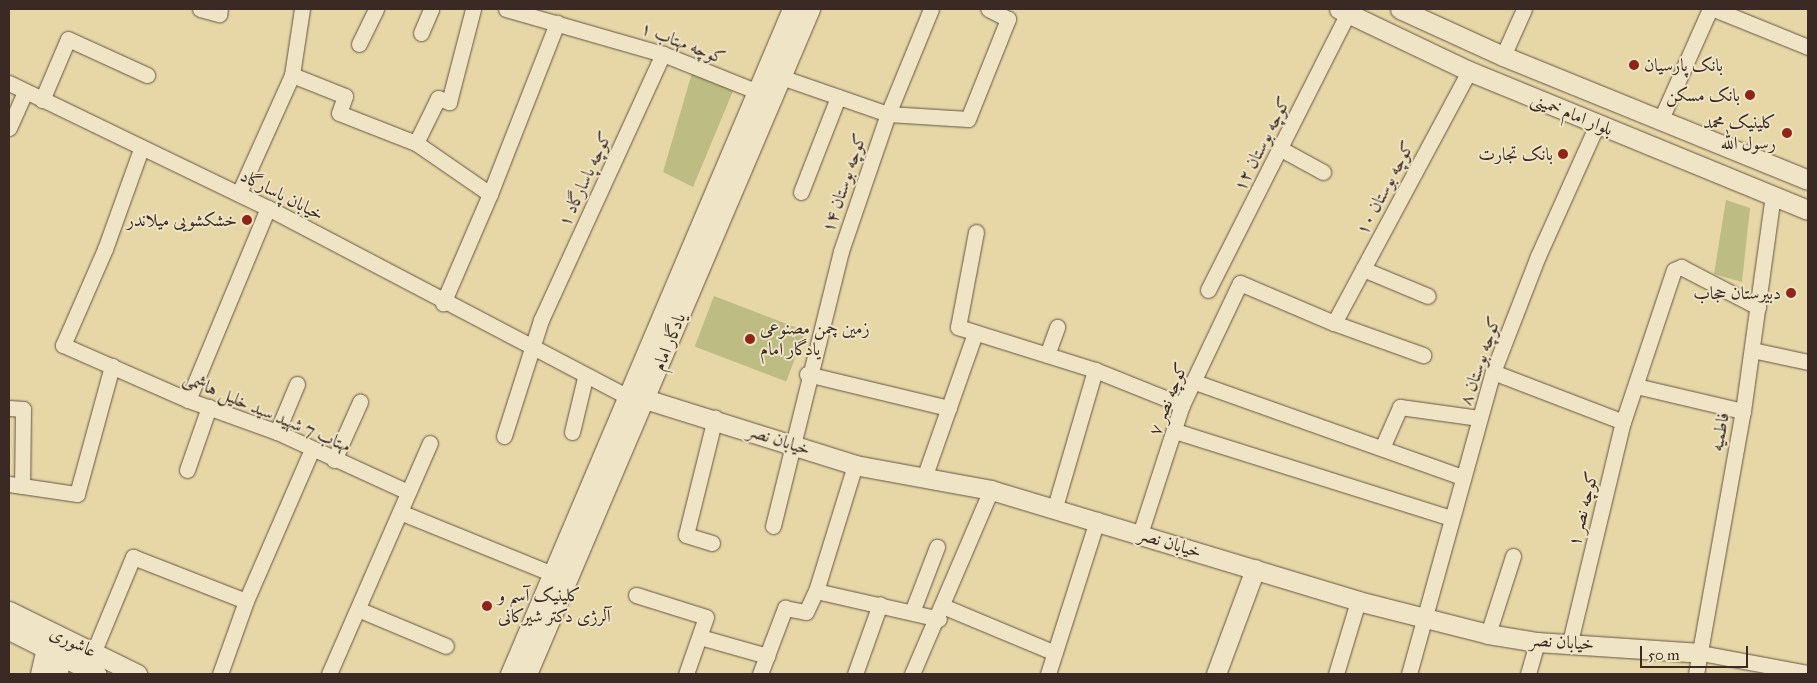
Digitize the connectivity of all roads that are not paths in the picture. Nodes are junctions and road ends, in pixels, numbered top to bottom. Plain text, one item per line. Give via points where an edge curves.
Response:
1 (200, 9) edge
2 (220, 9) edge
3 (302, 9) edge
4 (376, 9) edge
5 (431, 9) edge
6 (473, 9) edge
7 (506, 9) edge
8 (792, 9) edge
9 (810, 9) edge
10 (931, 9) edge
11 (988, 9) edge
12 (1524, 9) edge
13 (1710, 9) edge
14 (1714, 9) edge
15 (1402, 10) edge
16 (522, 11) edge
17 (1344, 11) edge
18 (557, 23) junction
19 (421, 33) dead end
20 (1391, 34) junction
21 (359, 44) dead end
22 (1808, 47) edge
23 (663, 54) junction
24 (1503, 56) junction
25 (1469, 71) junction
26 (147, 75) dead end
27 (292, 75) junction
28 (781, 77) junction
29 (9, 84) edge
30 (25, 92) junction
31 (758, 92) junction
32 (838, 97) junction
33 (42, 100) junction
34 (888, 114) junction
35 (1661, 119) junction
36 (1597, 125) junction
37 (9, 128) edge
38 (416, 143) junction
39 (141, 149) junction
40 (1281, 149) junction
41 (1323, 172) dead end
42 (1808, 180) edge
43 (801, 192) dead end
44 (239, 193) junction
45 (490, 194) junction
46 (1773, 195) junction
47 (268, 208) junction
48 (1808, 210) edge
49 (976, 232) dead end
50 (700, 244) junction
51 (1363, 269) junction
52 (1208, 290) dead end
53 (1428, 296) dead end
54 (443, 303) junction
55 (1758, 307) junction
56 (1334, 323) junction
57 (1056, 327) dead end
58 (975, 333) junction
59 (533, 350) junction
60 (1752, 350) junction
61 (1047, 355) junction
62 (1423, 355) dead end
63 (1808, 362) edge
64 (112, 366) junction
65 (1095, 370) junction
66 (1494, 372) junction
67 (807, 374) junction
68 (586, 378) junction
69 (1195, 382) junction
70 (297, 384) dead end
71 (1636, 386) junction
72 (637, 398) junction
73 (188, 400) junction
74 (360, 402) dead end
75 (1182, 406) junction
76 (209, 407) junction
77 (9, 408) edge
78 (949, 408) junction
79 (1743, 411) junction
80 (715, 418) junction
81 (1479, 418) junction
82 (1624, 422) junction
83 (1175, 431) junction
84 (277, 432) junction
85 (572, 432) dead end
86 (504, 436) dead end
87 (791, 443) junction
88 (430, 444) dead end
89 (312, 448) junction
90 (1382, 448) junction
91 (334, 460) junction
92 (855, 465) junction
93 (187, 470) dead end
94 (1462, 477) junction
95 (924, 478) junction
96 (16, 485) edge
97 (991, 490) junction
98 (408, 492) junction
99 (1054, 508) junction
100 (400, 512) junction
101 (1451, 518) junction
102 (1097, 520) junction
103 (773, 526) dead end
104 (1140, 534) junction
105 (712, 543) dead end
106 (938, 547) dead end
107 (1513, 556) dead end
108 (1255, 569) junction
109 (553, 574) junction
110 (816, 591) junction
111 (636, 595) dead end
112 (246, 601) junction
113 (1358, 601) junction
114 (880, 604) junction
115 (360, 610) junction
116 (9, 611) edge
117 (912, 612) junction
118 (942, 613) junction
119 (1423, 618) junction
120 (9, 630) edge
121 (1488, 634) junction
122 (60, 636) junction
123 (700, 636) junction
124 (1537, 642) junction
125 (1570, 642) junction
126 (446, 646) dead end
127 (94, 651) junction
128 (1701, 652) junction
129 (1055, 653) junction
130 (767, 656) junction
131 (56, 660) edge
132 (1808, 673) edge
133 (40, 674) edge
134 (97, 674) edge
135 (138, 674) edge
136 (220, 674) edge
137 (329, 674) edge
138 (510, 674) edge
139 (527, 674) edge
140 (686, 674) edge
141 (760, 674) edge
142 (855, 674) edge
143 (912, 674) edge
144 (1048, 674) edge
145 (1216, 674) edge
146 (1336, 674) edge
147 (1409, 674) edge
148 (1528, 674) edge
149 (1696, 674) edge

1 - 2 street via 219,14
3 - 27 street
4 - 21 street
5 - 19 street
6 - 38 street via 449,102 438,98
7 - 16 street, کوچه مهتاب ۱
8 - 31 street, یادگار امام
9 - 28 street, یادگار امام
10 - 34 street, کوچه بوستان ۱۴
11 - 34 street via 1008,18 968,119
12 - 24 street
13 - 35 street
14 - 22 street
15 - 20 street via 1391,19
15 - 24 street, بلوار امام خمینی
16 - 18 street, کوچه مهتاب ۱
17 - 20 street, بلوار امام خمینی
17 - 40 street, کوچه بوستان ۱۲
18 - 23 street, کوچه مهتاب ۱
18 - 45 street
20 - 25 street, بلوار امام خمینی
23 - 31 street, کوچه مهتاب ۱
23 - 59 street, کوچه پاسارگاد ۱ via 541,320
24 - 35 street, بلوار امام خمینی
25 - 36 street, بلوار امام خمینی
25 - 51 street, کوچه بوستان ۱۰
26 - 33 street via 68,39
27 - 38 street via 345,96 339,113
27 - 44 street
28 - 32 street
28 - 50 street, یادگار امام
29 - 30 street, خیابان پاسارگاد
30 - 33 street, خیابان پاسارگاد
30 - 37 street
31 - 50 street, یادگار امام
32 - 34 street
32 - 43 street
33 - 39 street, خیابان پاسارگاد
34 - 67 street, کوچه بوستان ۱۴ via 841,251
35 - 42 street, بلوار امام خمینی
36 - 46 street, بلوار امام خمینی
36 - 66 street, کوچه بوستان ۸ via 1538,256
38 - 45 street
39 - 44 street, خیابان پاسارگاد
39 - 64 street, مهتاب 7 شهید سید خلیل هاشمی via 105,249 63,345
40 - 41 street
40 - 52 street, کوچه بوستان ۱۲
44 - 47 street, خیابان پاسارگاد
45 - 54 street
46 - 48 street, بلوار امام خمینی
46 - 55 street, فاطمیه
47 - 54 street, خیابان پاسارگاد
47 - 73 street via 226,301
49 - 58 street via 958,328
50 - 72 street, یادگار امام
51 - 53 street
51 - 56 street, کوچه بوستان ۱۰
54 - 59 street, خیابان پاسارگاد
55 - 60 street, فاطمیه
55 - 71 street, کوچه نصر ۱ via 1681,266 1674,270
56 - 62 street
56 - 69 street, کوچه نصر ۷ via 1240,282
57 - 61 street
58 - 61 street
58 - 78 street
59 - 68 street, خیابان پاسارگاد
59 - 86 street, کوچه پاسارگاد ۱
60 - 63 street
60 - 79 street, فاطمیه
61 - 65 street
64 - 73 street, مهتاب 7 شهید سید خلیل هاشمی
64 - 96 street via 77,494
65 - 75 street
65 - 99 street
66 - 81 street, کوچه بوستان ۸
66 - 82 street
67 - 78 street
67 - 87 street, کوچه بوستان ۱۴
68 - 72 street, خیابان پاسارگاد
68 - 85 street
69 - 75 street, کوچه نصر ۷
69 - 90 street
70 - 84 street
71 - 79 street
71 - 82 street, کوچه نصر ۱
72 - 80 street, خیابان نصر
72 - 109 street, یادگار امام
72 - 139 street, یادگار امام
73 - 76 street, مهتاب 7 شهید سید خلیل هاشمی
74 - 91 street
75 - 83 street, کوچه نصر ۷
76 - 84 street, مهتاب 7 شهید سید خلیل هاشمی
76 - 93 street
77 - 96 street via 23,409
78 - 95 street
79 - 128 street, فاطمیه
80 - 87 street, خیابان نصر
80 - 105 street via 686,535
81 - 90 street via 1400,407
81 - 94 street, کوچه بوستان ۸
82 - 125 street, کوچه نصر ۱
83 - 101 street
83 - 104 street, کوچه نصر ۷
84 - 89 street, مهتاب 7 شهید سید خلیل هاشمی
87 - 92 street, خیابان نصر
87 - 103 street, کوچه بوستان ۱۴
88 - 98 street
89 - 91 street, مهتاب 7 شهید سید خلیل هاشمی
89 - 112 street
90 - 94 street
91 - 98 street, مهتاب 7 شهید سید خلیل هاشمی
92 - 95 street, خیابان نصر
92 - 110 street
94 - 101 street, کوچه بوستان ۸
95 - 97 street, خیابان نصر
97 - 99 street, خیابان نصر
97 - 118 street
98 - 100 street
99 - 102 street, خیابان نصر
100 - 109 street
100 - 115 street
101 - 119 street, کوچه بوستان ۸
102 - 104 street, خیابان نصر
102 - 129 street
104 - 108 street, خیابان نصر
106 - 117 street
107 - 121 street
108 - 113 street, خیابان نصر
108 - 145 street
109 - 138 street, یادگار امام
110 - 114 street
110 - 130 street via 806,612 785,608
111 - 123 street via 706,618
112 - 127 street via 133,557
112 - 136 street
113 - 119 street, خیابان نصر
113 - 146 street
114 - 117 street
114 - 142 street
115 - 126 street
115 - 137 street
116 - 122 street, عاشوری
117 - 118 street
118 - 129 street
118 - 143 street
119 - 121 street, خیابان نصر
119 - 147 street, کوچه بوستان ۸
120 - 131 street, عاشوری
121 - 124 street, خیابان نصر
122 - 127 street, عاشوری
122 - 131 street
123 - 130 street
123 - 140 street
124 - 125 street, خیابان نصر
124 - 148 street
125 - 128 street, خیابان نصر
127 - 135 street, عاشوری
128 - 132 street
128 - 149 street, فاطمیه
129 - 144 street
130 - 141 street
131 - 133 street
131 - 134 street, عاشوری

